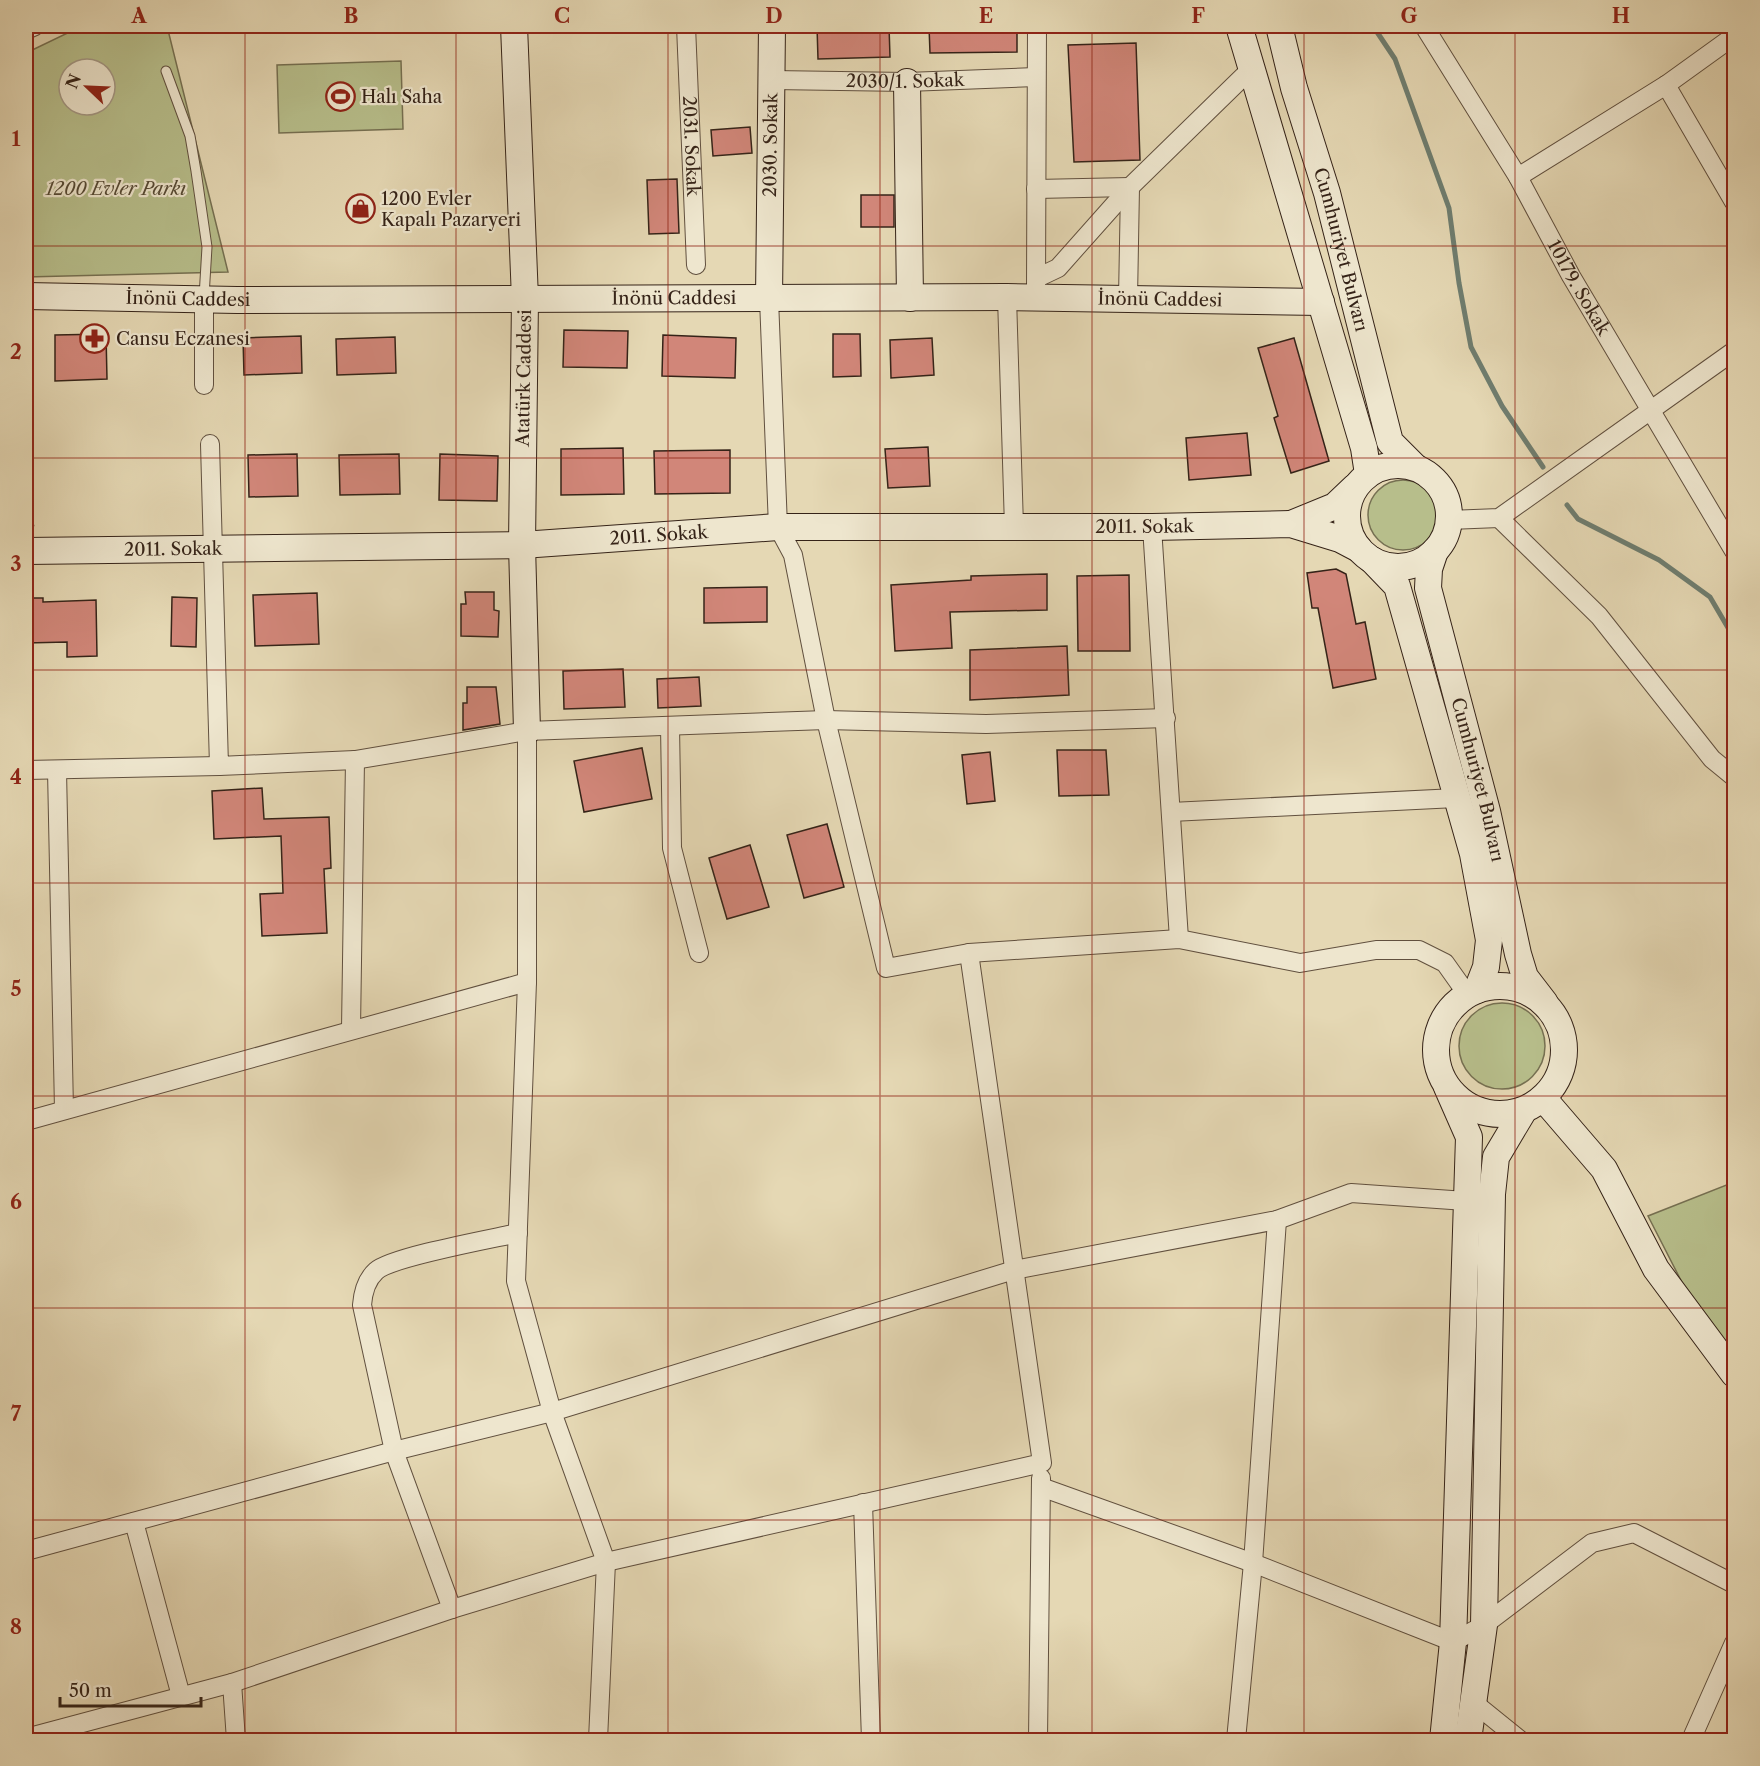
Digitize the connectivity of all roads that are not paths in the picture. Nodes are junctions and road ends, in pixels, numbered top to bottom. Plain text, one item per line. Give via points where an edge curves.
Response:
1 (35, 26) edge
2 (514, 26) edge
3 (686, 26) edge
4 (772, 26) edge
5 (1037, 26) edge
6 (1239, 26) edge
7 (1280, 26) edge
8 (1424, 26) edge
9 (26, 30) edge
10 (1734, 36) edge
11 (1252, 68) junction
12 (166, 71) dead end
13 (1036, 77) junction
14 (772, 80) junction
15 (907, 82) junction
16 (1666, 85) junction
17 (1518, 177) junction
18 (1130, 188) junction
19 (1036, 189) junction
20 (1734, 202) edge
21 (696, 265) dead end
22 (1036, 288) junction
23 (26, 296) edge
24 (1006, 297) junction
25 (910, 298) junction
26 (204, 299) junction
27 (525, 299) junction
28 (770, 299) junction
29 (1128, 299) junction
30 (1321, 302) junction
31 (1734, 351) edge
32 (204, 385) dead end
33 (1651, 410) junction
34 (210, 444) dead end
35 (1415, 467) junction
36 (1362, 480) junction
37 (1499, 518) junction
38 (1449, 520) junction
39 (1291, 524) junction
40 (1014, 526) junction
41 (778, 527) junction
42 (1152, 527) junction
43 (522, 545) junction
44 (212, 547) junction
45 (30, 551) edge
46 (1435, 551) junction
47 (1734, 551) edge
48 (1365, 555) junction
49 (1166, 718) junction
50 (826, 720) junction
51 (670, 726) junction
52 (526, 731) junction
53 (355, 760) junction
54 (219, 766) junction
55 (26, 770) edge
56 (57, 770) junction
57 (1734, 777) edge
58 (1456, 798) junction
59 (1171, 812) junction
60 (1179, 939) junction
61 (699, 952) dead end
62 (969, 953) junction
63 (527, 982) junction
64 (1472, 992) junction
65 (1545, 1003) junction
66 (351, 1029) junction
67 (1447, 1087) junction
68 (1534, 1104) junction
69 (64, 1110) junction
70 (26, 1121) edge
71 (1466, 1201) junction
72 (1277, 1220) junction
73 (518, 1233) junction
74 (1014, 1270) junction
75 (1734, 1374) edge
76 (552, 1412) junction
77 (394, 1451) junction
78 (1041, 1463) junction
79 (1041, 1487) junction
80 (863, 1503) junction
81 (134, 1522) junction
82 (26, 1551) edge
83 (606, 1562) junction
84 (1253, 1563) junction
85 (1734, 1584) edge
86 (452, 1609) junction
87 (1484, 1625) junction
88 (1453, 1641) junction
89 (1734, 1643) edge
90 (232, 1683) junction
91 (181, 1696) junction
92 (1473, 1702) junction
93 (26, 1738) edge
94 (236, 1740) edge
95 (598, 1740) edge
96 (871, 1740) edge
97 (1038, 1740) edge
98 (1236, 1740) edge
99 (1443, 1740) edge
100 (1468, 1740) edge
101 (1520, 1740) edge
102 (1691, 1740) edge

1 - 9 street
2 - 27 street, Atatürk Caddesi
3 - 21 street, 2031. Sokak
4 - 14 street, 2030. Sokak
5 - 13 street
6 - 11 street
7 - 35 street, Cumhuriyet Bulvarı via 1390,442
8 - 17 street, 10179. Sokak
10 - 16 street
11 - 18 street
11 - 30 street
12 - 26 lane via 189,136 196,171 207,247
13 - 15 street, 2030/1. Sokak
13 - 19 street
14 - 15 street, 2030/1. Sokak
14 - 28 street, 2030. Sokak
15 - 25 street
16 - 17 street
16 - 20 street
17 - 33 street, 10179. Sokak via 1571,276
18 - 19 street
18 - 22 street
18 - 29 street
19 - 22 street
22 - 24 street, İnönü Caddesi
22 - 29 street, İnönü Caddesi
23 - 26 street, İnönü Caddesi
24 - 25 street, İnönü Caddesi
24 - 40 street
25 - 28 street, İnönü Caddesi
26 - 27 street, İnönü Caddesi
26 - 32 street
27 - 28 street, İnönü Caddesi
27 - 43 street, Atatürk Caddesi
28 - 41 street
29 - 30 street, İnönü Caddesi
30 - 36 street via 1364,448
31 - 33 street
33 - 37 street
33 - 47 street, 10179. Sokak
34 - 44 street
35 - 36 street via 1382,466
35 - 38 street via 1441,488
36 - 39 street via 1335,506
36 - 48 street via 1348,501 1346,518 1350,534
37 - 38 street
37 - 57 street via 1599,616 1712,759
38 - 46 street
39 - 42 street, 2011. Sokak
39 - 48 street via 1340,539
40 - 41 street, 2011. Sokak
40 - 42 street, 2011. Sokak
41 - 43 street, 2011. Sokak
41 - 50 street via 793,555
42 - 49 street
43 - 44 street, 2011. Sokak
43 - 52 street, Atatürk Caddesi
44 - 45 street, 2011. Sokak
44 - 54 street
46 - 48 street via 1405,567 1388,566
46 - 65 street, Cumhuriyet Bulvarı via 1428,588 1487,811 1518,954 1525,977
48 - 58 street via 1397,586
49 - 50 street via 986,724
49 - 59 street
50 - 51 street
50 - 62 street via 886,968
51 - 52 street
51 - 61 street via 672,848
52 - 53 street
52 - 63 street
53 - 54 street
53 - 66 street
54 - 56 street
55 - 56 street
56 - 69 street
58 - 59 street
58 - 64 street via 1473,854 1490,940 1486,967
59 - 60 street
60 - 62 street
60 - 64 street via 1300,963 1376,950 1419,950 1445,963
62 - 74 street
63 - 66 street
63 - 73 street
64 - 65 street via 1486,986 1508,985 1528,991
64 - 67 street via 1451,1008 1440,1026 1436,1046 1438,1067
65 - 68 street via 1557,1020 1564,1050 1556,1081
66 - 69 street
67 - 68 street via 1462,1102 1482,1112 1503,1114
67 - 71 street via 1469,1137
68 - 75 street via 1604,1169 1656,1269
68 - 87 street via 1496,1157 1492,1194
69 - 70 street
71 - 72 street via 1352,1193
71 - 88 street
72 - 74 street
72 - 84 street
73 - 76 street via 516,1281
73 - 77 street via 392,1262 376,1271 366,1286 362,1305
74 - 76 street
74 - 78 street
76 - 77 street
76 - 83 street
77 - 81 street
77 - 86 street
78 - 79 street
78 - 80 street
79 - 84 street
79 - 97 street
80 - 83 street
80 - 96 street
81 - 82 street
81 - 91 street
83 - 86 street
83 - 95 street
84 - 88 street
84 - 98 street
85 - 87 street via 1634,1533 1592,1543
86 - 90 street
87 - 88 street
87 - 92 street
88 - 99 street
89 - 102 street
90 - 91 street
90 - 94 street
91 - 93 street
92 - 100 street
92 - 101 street

